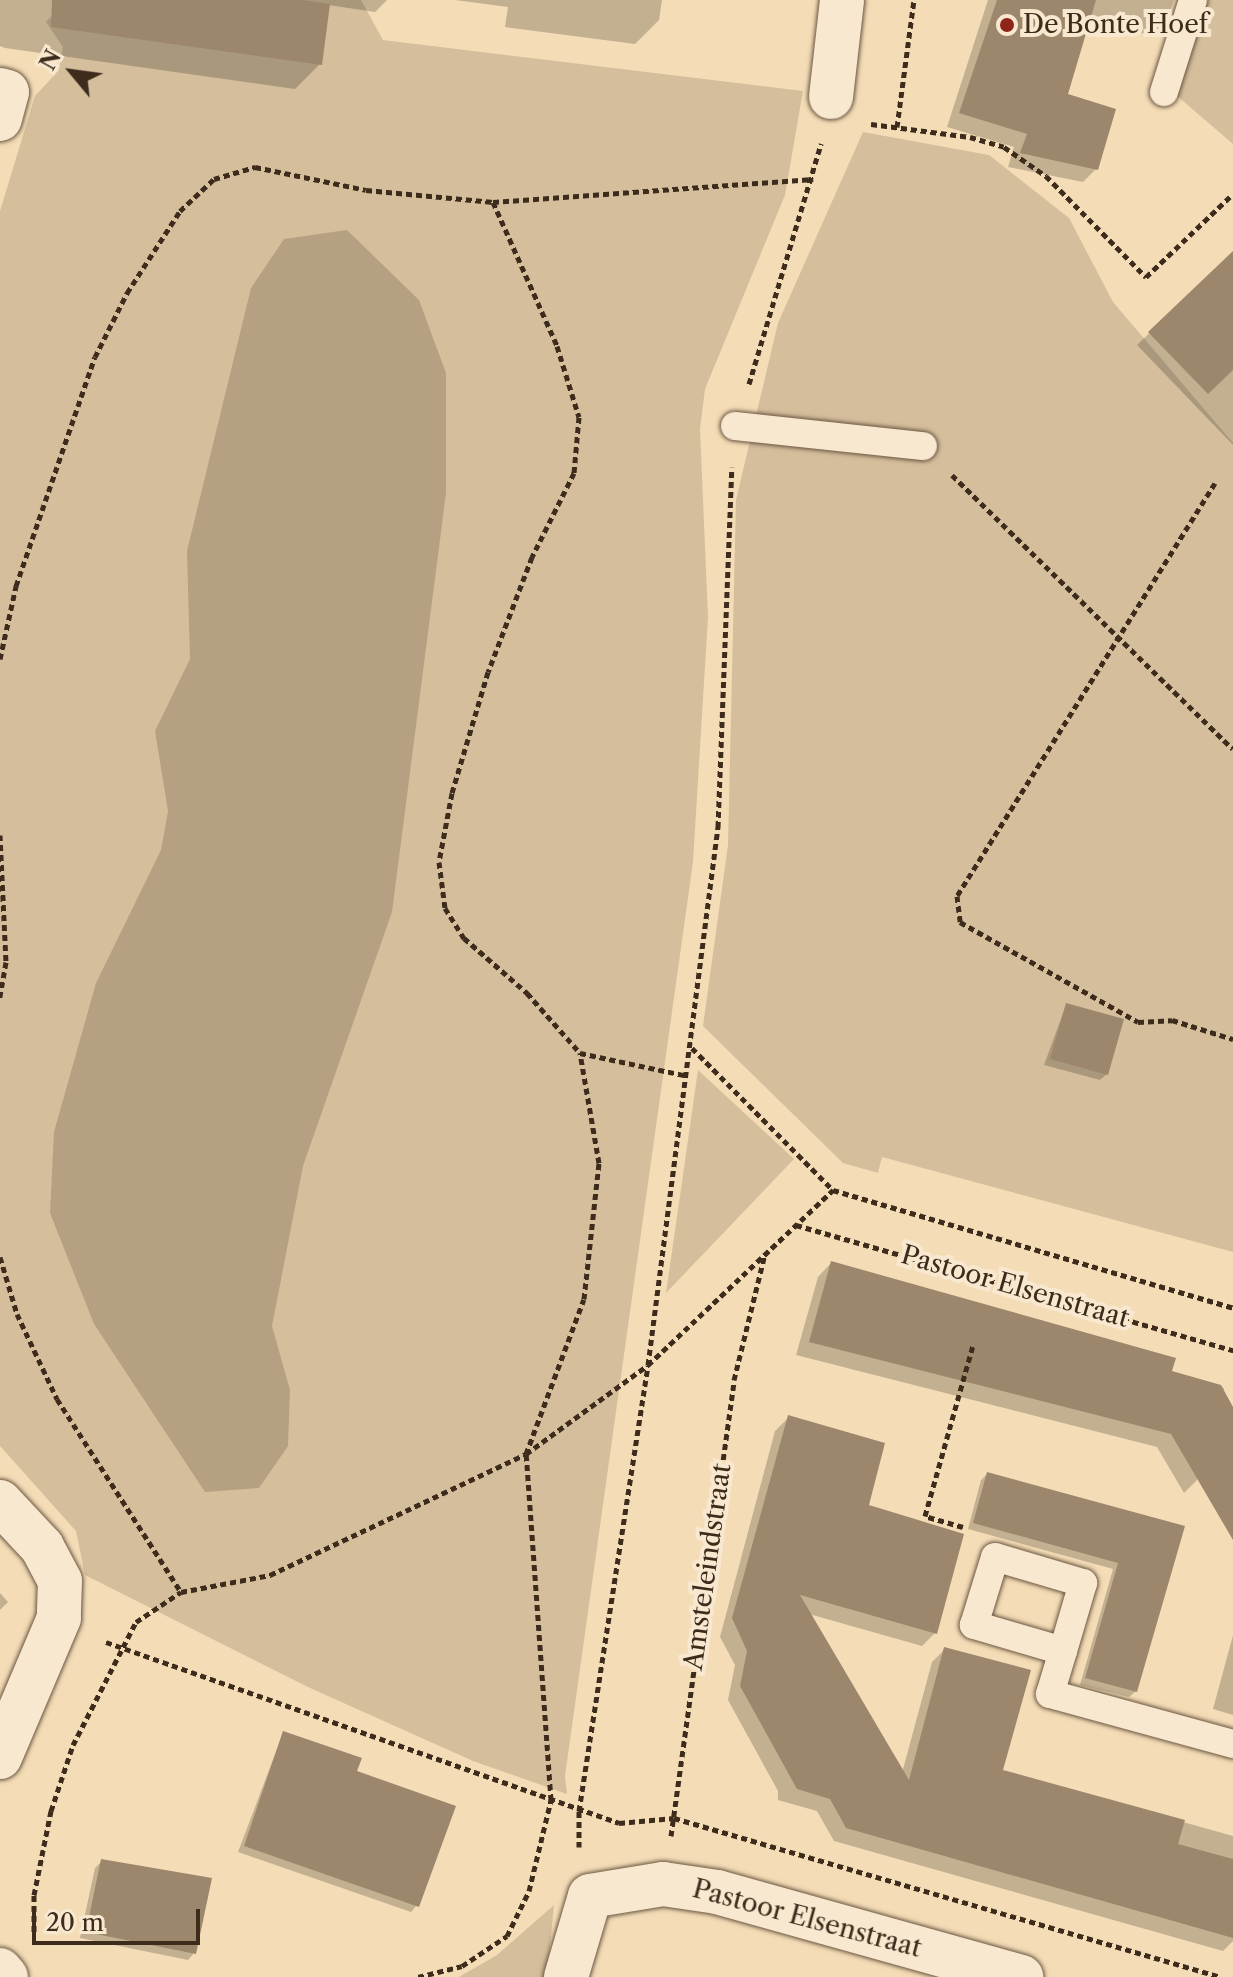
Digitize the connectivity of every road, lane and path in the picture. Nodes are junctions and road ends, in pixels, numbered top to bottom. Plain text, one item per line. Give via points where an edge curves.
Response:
1 (842, 0) edge
2 (914, 0) edge
3 (1193, 0) edge
4 (0, 90) edge
5 (1164, 92) dead end
6 (829, 108) junction
7 (0, 119) edge
8 (897, 127) junction
9 (813, 179) junction
10 (1233, 194) edge
11 (493, 202) junction
12 (735, 426) junction
13 (923, 446) joint
14 (1215, 483) dead end
15 (1119, 637) junction
16 (0, 659) edge
17 (1233, 749) edge
18 (0, 835) edge
19 (0, 997) edge
20 (1233, 1039) edge
21 (692, 1047) junction
22 (580, 1053) junction
23 (688, 1076) junction
24 (833, 1190) junction
25 (796, 1225) junction
26 (765, 1253) junction
27 (0, 1257) edge
28 (1233, 1308) edge
29 (973, 1345) dead end
30 (1233, 1350) edge
31 (648, 1365) junction
32 (526, 1454) junction
33 (0, 1502) edge
34 (995, 1557) junction
35 (181, 1592) junction
36 (59, 1618) junction
37 (118, 1649) junction
38 (1063, 1651) junction
39 (1233, 1744) edge
40 (0, 1757) edge
41 (551, 1800) junction
42 (579, 1811) junction
43 (663, 1884) junction
44 (590, 1896) junction
45 (34, 1936) dead end
46 (0, 1970) edge
47 (6, 1977) edge
48 (418, 1977) edge
49 (566, 1977) edge
50 (1021, 1977) edge

1 - 6 street
2 - 8 path
3 - 5 lane
4 - 7 street via 7,92
6 - 8 path
6 - 9 path
8 - 10 path via 1004,147 1046,176 1146,277
9 - 11 path
9 - 12 path
11 - 16 path via 366,190 255,167 214,179 180,211 127,293 95,357 16,586
11 - 22 path via 557,346 579,417 574,473 532,557 488,672 452,793 439,862 445,908 464,938 527,993
12 - 13 lane
12 - 21 path via 718,827
13 - 15 path
14 - 15 path
15 - 17 path
15 - 20 path via 957,896 960,922 1138,1022 1172,1020
18 - 19 path via 6,962
21 - 23 path
21 - 24 path
22 - 23 path
22 - 32 path via 599,1163 584,1299
23 - 31 path
24 - 25 path
24 - 28 path
25 - 26 path
25 - 30 path, Pastoor Elsenstraat
26 - 31 path
26 - 43 path, Amsteleindstraat via 734,1380
27 - 35 path via 17,1314 57,1399
29 - 34 path via 925,1516 972,1530
31 - 32 path
31 - 42 path
32 - 35 path via 270,1575
32 - 41 path
33 - 36 street via 42,1547 60,1581
34 - 38 lane via 1083,1583
34 - 38 lane via 974,1625
35 - 37 path via 136,1622
36 - 37 path
36 - 40 street
37 - 41 path
37 - 45 path via 73,1745 51,1811 34,1895
38 - 39 lane via 1050,1694
41 - 42 path
41 - 48 path via 529,1891 507,1936 462,1966
42 - 44 path via 579,1849
43 - 44 street, Pastoor Elsenstraat
43 - 50 street, Pastoor Elsenstraat via 717,1892
44 - 49 street
46 - 47 street

